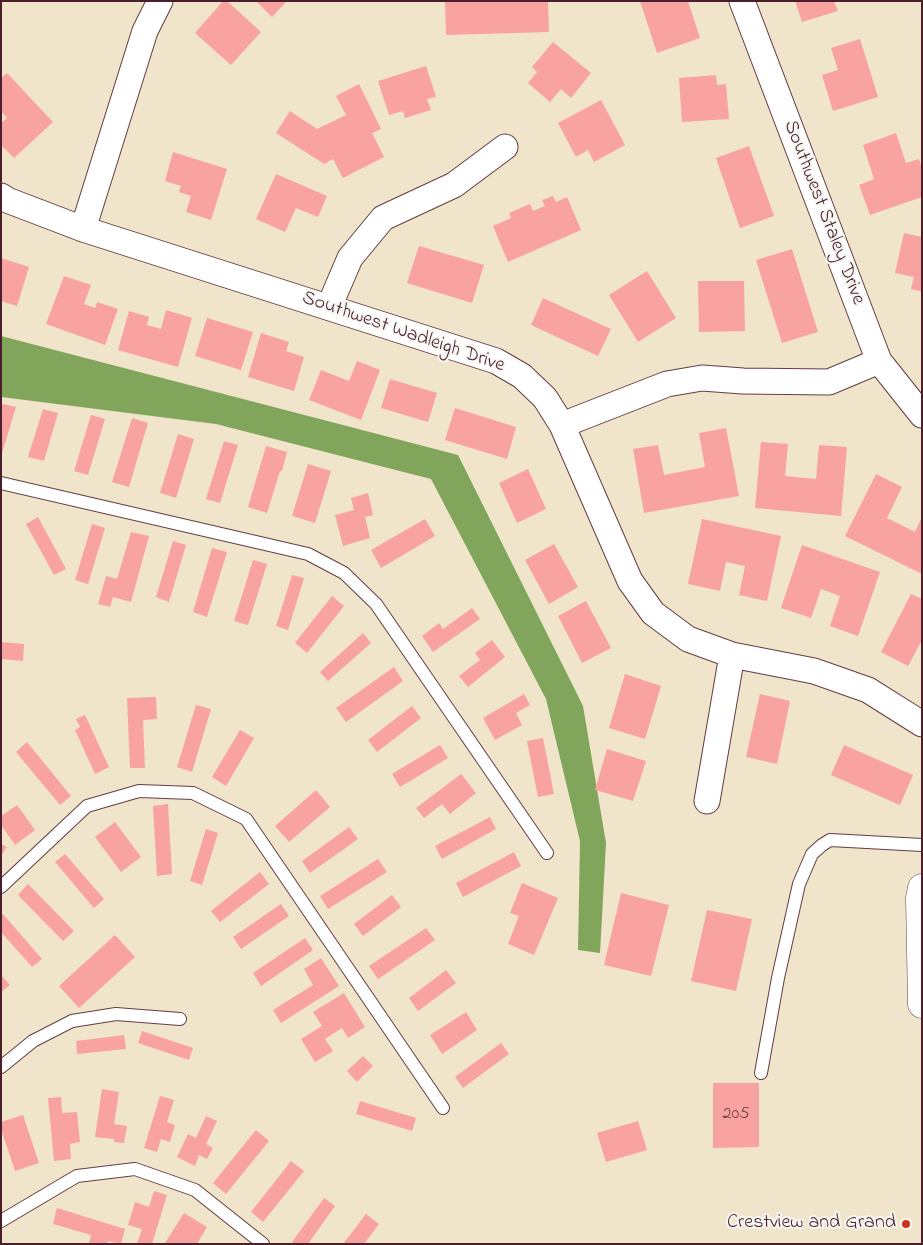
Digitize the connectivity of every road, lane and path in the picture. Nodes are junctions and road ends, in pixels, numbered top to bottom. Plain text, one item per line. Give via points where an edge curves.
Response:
1 (160, 1) edge
2 (742, 1) edge
3 (504, 148) dead end
4 (1, 196) edge
5 (83, 229) junction
6 (329, 307) junction
7 (879, 361) junction
8 (922, 415) edge
9 (562, 425) junction
10 (1, 483) edge
11 (732, 656) junction
12 (922, 724) edge
13 (707, 801) dead end
14 (922, 845) edge
15 (547, 853) dead end
16 (1, 887) edge
17 (922, 888) edge
18 (922, 1004) edge
19 (180, 1019) dead end
20 (1, 1067) edge
21 (761, 1073) dead end
22 (443, 1108) dead end
23 (1, 1221) edge
24 (262, 1244) edge

1 - 5 street via 145,31
2 - 7 street, Southwest Staley Drive
3 - 6 street via 454,184 384,218 350,258
4 - 5 street, Southwest Wadleigh Drive
5 - 6 street, Southwest Wadleigh Drive
6 - 9 street, Southwest Wadleigh Drive via 496,361 522,376 545,398
7 - 8 street, Southwest Staley Drive
7 - 9 street via 829,382 702,378 667,384
9 - 11 street, Southwest Wadleigh Drive via 630,581 653,613 688,639
10 - 15 lane via 308,554 344,573 376,604
11 - 12 street, Southwest Wadleigh Drive via 814,671 868,690
11 - 13 street
14 - 21 lane via 830,840 812,854 799,884
16 - 22 lane via 87,806 139,791 194,792 246,819
17 - 18 street
19 - 20 lane via 116,1014 72,1021 33,1041
23 - 24 lane via 77,1176 135,1169 194,1190

